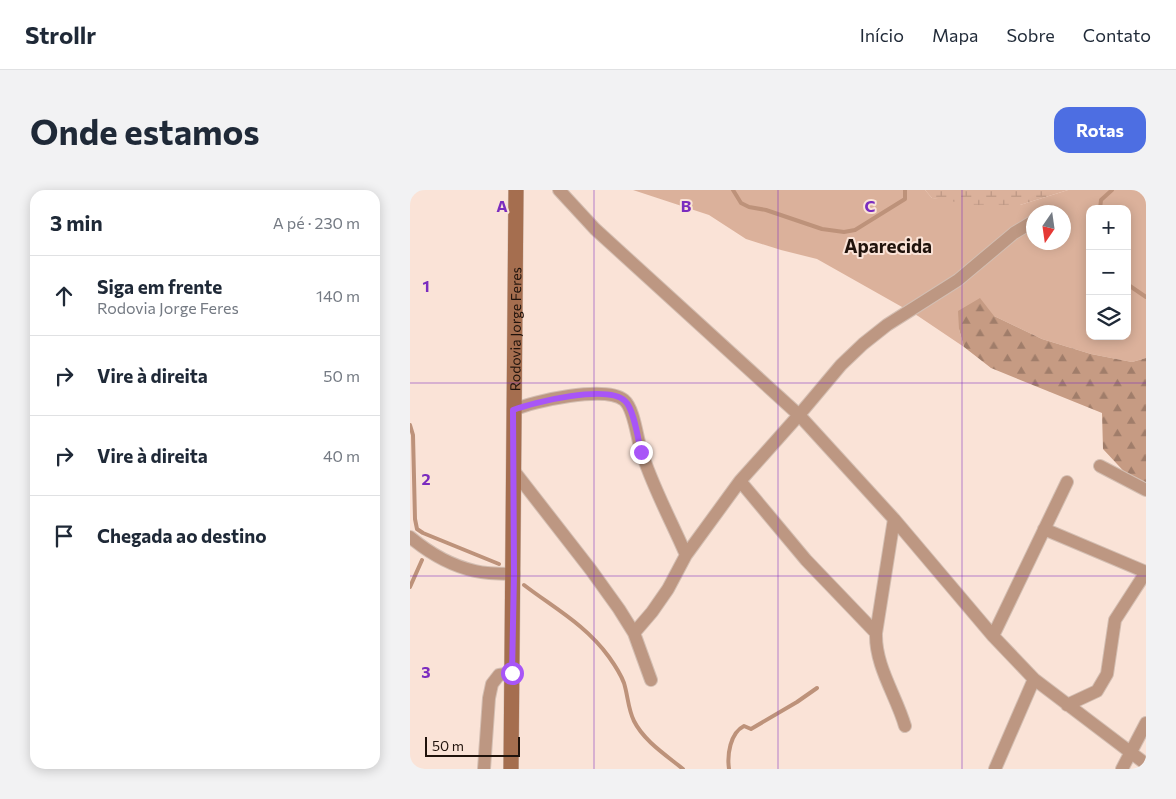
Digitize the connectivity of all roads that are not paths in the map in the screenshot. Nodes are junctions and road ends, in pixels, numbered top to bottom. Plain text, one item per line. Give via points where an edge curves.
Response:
1 (516, 190) edge
2 (559, 190) edge
3 (1026, 226) edge
4 (513, 410) junction
5 (799, 415) junction
6 (1100, 466) dead end
7 (514, 471) junction
8 (740, 481) junction
9 (1067, 482) dead end
10 (1146, 490) edge
11 (894, 519) junction
12 (1044, 529) junction
13 (410, 537) edge
14 (686, 555) junction
15 (1146, 572) edge
16 (514, 574) junction
17 (634, 633) junction
18 (876, 633) junction
19 (993, 636) junction
20 (512, 673) junction
21 (1034, 679) junction
22 (651, 680) dead end
23 (1068, 705) junction
24 (1146, 723) edge
25 (904, 726) dead end
26 (1130, 752) junction
27 (1146, 764) edge
28 (484, 769) edge
29 (511, 769) edge
30 (995, 769) edge
31 (1122, 769) edge

1 - 4 main road, Rodovia Jorge Feres
2 - 5 street via 595,229
3 - 5 street via 958,280 863,344
4 - 7 main road, Rodovia Jorge Feres
4 - 14 street via 551,399 593,394 612,395 626,401 641,452
5 - 8 street
5 - 11 street
6 - 10 street
7 - 16 main road, Rodovia Jorge Feres
7 - 17 street via 591,570
8 - 14 street
8 - 18 street via 806,560
9 - 12 street
11 - 18 street
11 - 19 street
12 - 15 street
12 - 19 street
13 - 16 street via 420,546 474,571
14 - 17 street via 668,589
15 - 23 street via 1115,620 1107,674 1097,692
16 - 20 main road, Rodovia Jorge Feres
17 - 22 street
18 - 25 street via 880,663
19 - 21 street
20 - 28 street via 499,675 492,684
20 - 29 main road, Rodovia Jorge Feres
21 - 23 street
21 - 30 street
23 - 26 street
24 - 26 street
26 - 27 street
26 - 31 street

